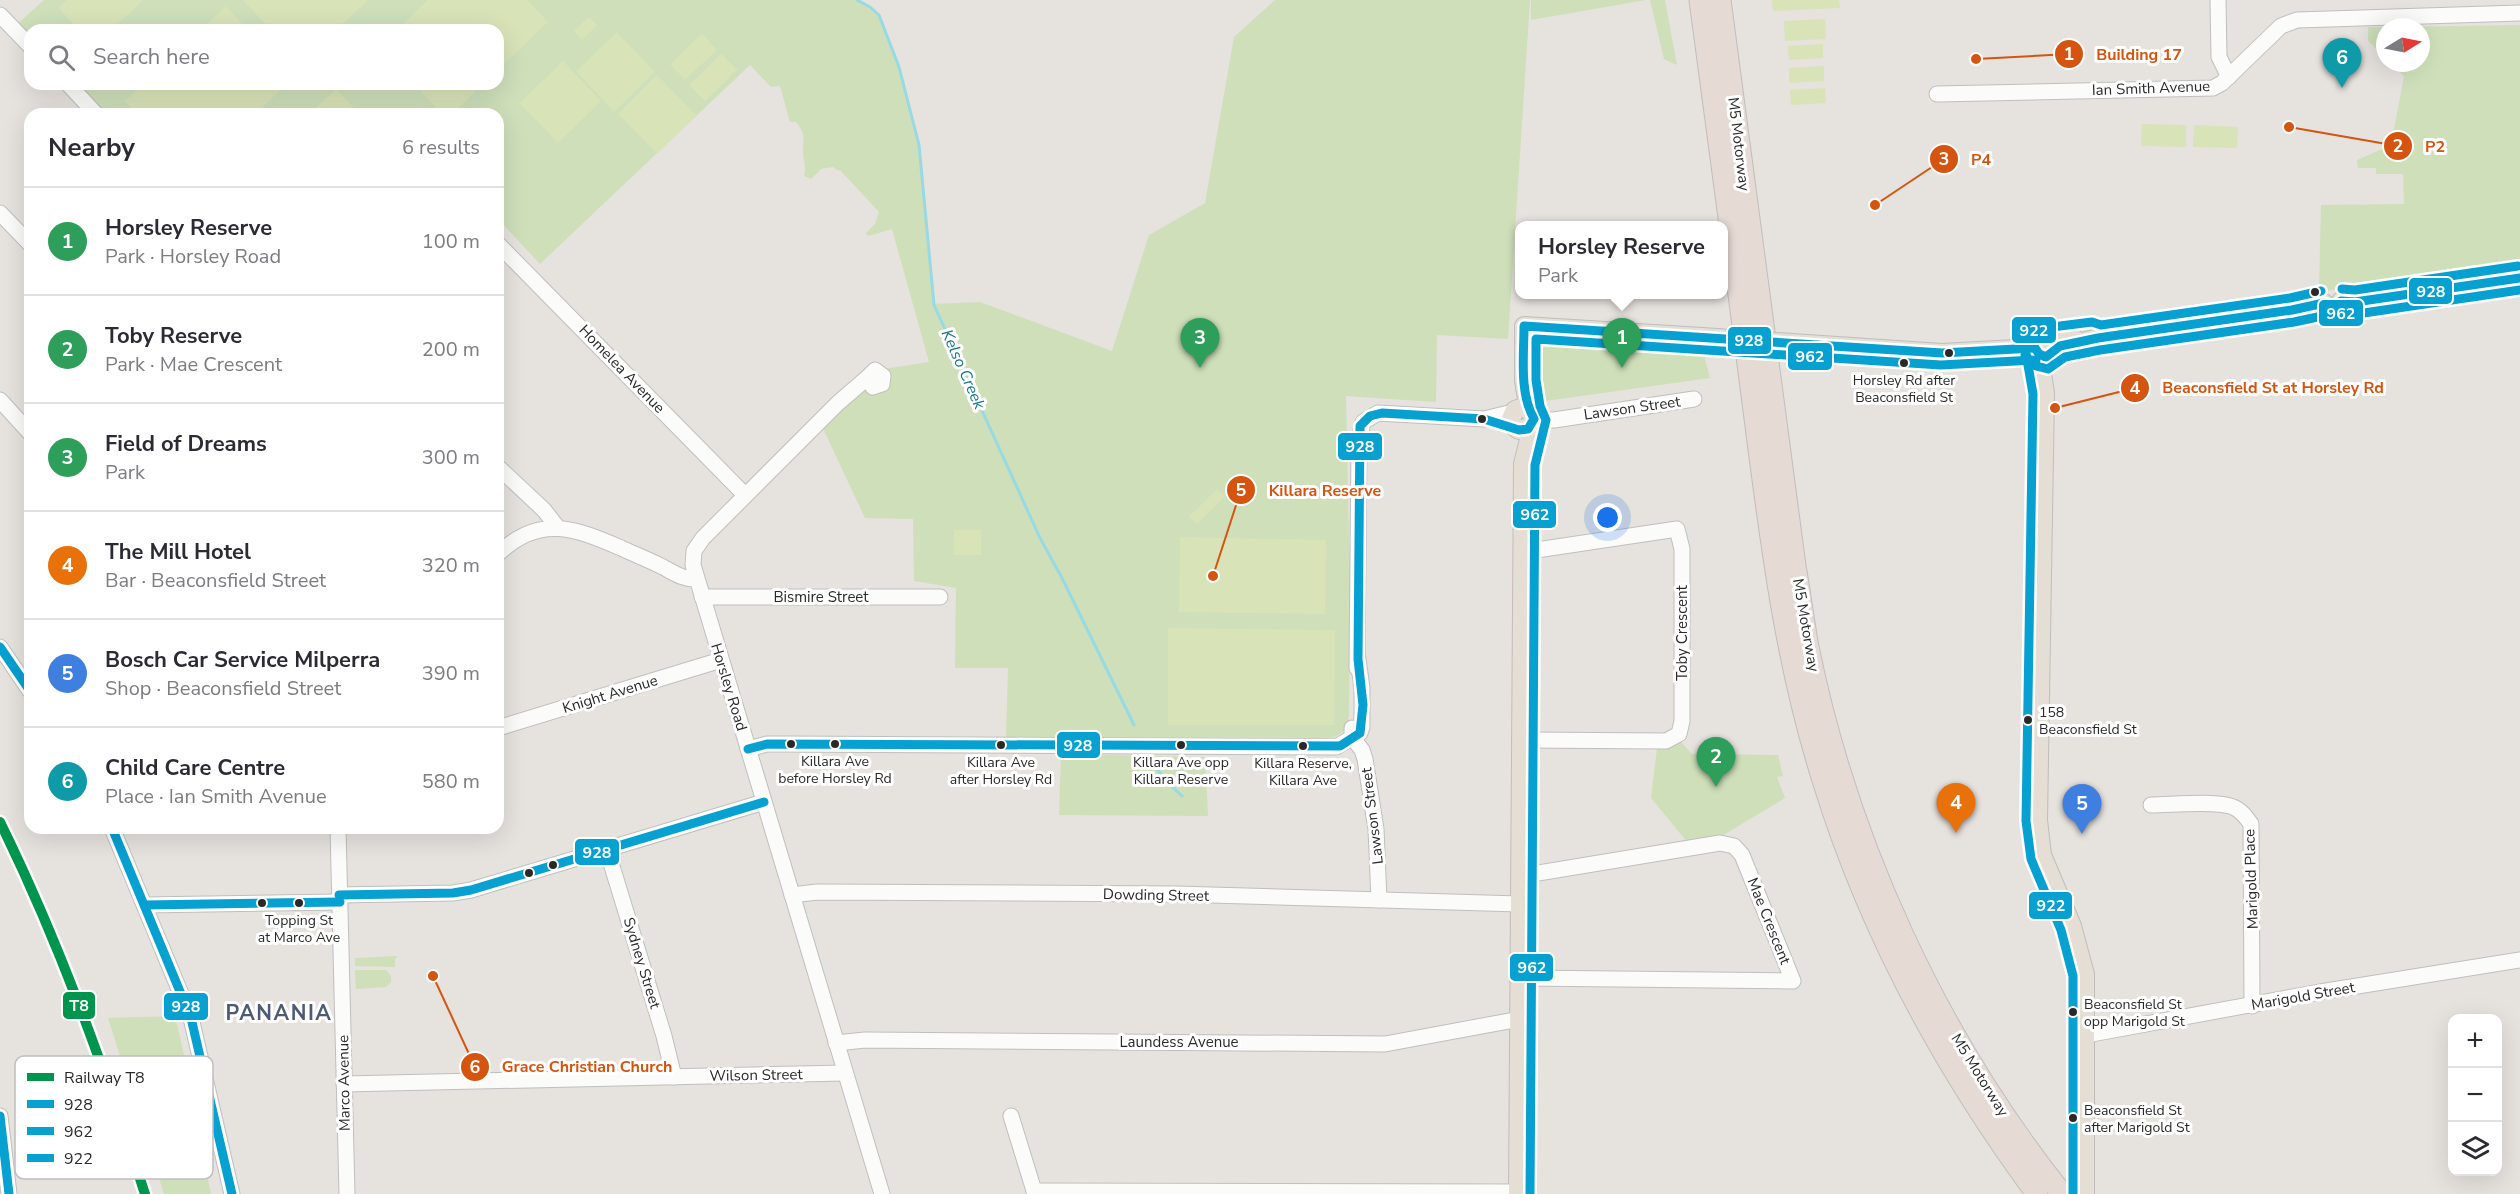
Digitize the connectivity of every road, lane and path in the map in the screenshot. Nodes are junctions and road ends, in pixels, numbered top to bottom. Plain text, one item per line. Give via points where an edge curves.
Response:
1 (1700, 0) edge
2 (1720, 0) edge
3 (2218, 0) edge
4 (2520, 13) edge
5 (0, 15) edge
6 (24, 40) edge
7 (2229, 77) junction
8 (74, 90) edge
9 (1937, 94) dead end
10 (90, 108) edge
11 (0, 213) edge
12 (24, 238) edge
13 (504, 250) edge
14 (2520, 278) edge
15 (1567, 328) junction
16 (2095, 339) junction
17 (2047, 352) junction
18 (1523, 359) junction
19 (867, 378) dead end
20 (1694, 399) dead end
21 (0, 400) edge
22 (1522, 419) junction
23 (24, 426) edge
24 (504, 473) edge
25 (745, 495) junction
26 (558, 528) junction
27 (504, 550) edge
28 (1523, 552) junction
29 (694, 572) junction
30 (702, 597) junction
31 (940, 597) dead end
32 (0, 647) edge
33 (721, 660) junction
34 (24, 682) edge
35 (504, 726) edge
36 (1352, 737) junction
37 (1522, 740) junction
38 (748, 749) junction
39 (764, 802) junction
40 (2151, 805) dead end
41 (115, 834) edge
42 (338, 834) edge
43 (608, 850) junction
44 (1520, 876) junction
45 (792, 895) junction
46 (340, 898) junction
47 (1379, 900) junction
48 (1520, 904) junction
49 (145, 906) junction
50 (2520, 960) edge
51 (1520, 978) junction
52 (2252, 1006) junction
53 (1520, 1019) junction
54 (2086, 1035) junction
55 (836, 1043) junction
56 (200, 1056) edge
57 (845, 1073) junction
58 (674, 1077) junction
59 (344, 1084) junction
60 (213, 1112) edge
61 (0, 1116) edge
62 (1011, 1116) dead end
63 (1034, 1192) edge
64 (1518, 1193) edge
65 (9, 1194) edge
66 (232, 1194) edge
67 (347, 1194) edge
68 (882, 1194) edge
69 (2037, 1194) edge
70 (2062, 1194) edge
71 (2085, 1194) edge

1 - 69 highway, M5 Motorway via 1776,584 1807,726 1849,855 1903,979 1970,1098
2 - 70 highway, M5 Motorway via 1795,566 1808,646 1827,724 1873,862 1924,976 1995,1100
3 - 7 street via 2219,57
4 - 7 street, Ian Smith Avenue via 2298,20 2281,26
5 - 6 street
7 - 9 street, Ian Smith Avenue via 2213,88 2198,89
8 - 10 street
11 - 12 street
13 - 25 street, Homelea Avenue
14 - 16 main road
15 - 17 main road, bridge via 1942,353
15 - 18 main road via 1539,340
15 - 18 main road via 1524,326
16 - 17 main road via 2067,354
16 - 17 main road via 2092,334
17 - 54 main road via 2039,838 2048,872 2082,956
18 - 22 main road
19 - 25 street
20 - 22 street, Lawson Street via 1554,420
21 - 23 street
22 - 28 main road
22 - 36 street, Lawson Street via 1378,413 1362,422 1358,658
24 - 26 street
25 - 29 street via 699,543 694,551
26 - 27 street via 524,535
26 - 29 street via 584,532 665,568
28 - 37 main road
28 - 37 street, Toby Crescent via 1677,529 1682,549 1682,721 1679,734 1666,741
29 - 30 street, Horsley Road
30 - 31 street, Bismire Street
30 - 33 street, Horsley Road
32 - 34 street
33 - 35 street, Knight Avenue
33 - 38 street, Horsley Road
36 - 38 street via 1332,747 778,744
36 - 47 street, Lawson Street via 1362,750 1366,766 1376,829
37 - 44 main road
38 - 39 street, Horsley Road
39 - 43 street
39 - 45 street, Horsley Road
40 - 52 street, Marigold Place via 2219,804 2244,813 2251,824
41 - 49 street
42 - 46 street, Marco Avenue
43 - 46 street via 463,892
43 - 58 street, Sydney Street
44 - 48 main road
44 - 51 street, Mae Crescent via 1720,843 1734,846 1742,855 1793,981
45 - 47 street, Dowding Street via 1176,894
45 - 55 street, Horsley Road
46 - 49 street
46 - 59 street, Marco Avenue
47 - 48 street, Dowding Street
48 - 51 main road
49 - 56 street via 191,1018
50 - 52 street, Marigold Street
51 - 53 main road
52 - 54 street, Marigold Street
53 - 55 street, Laundess Avenue via 1385,1044 866,1040
53 - 64 main road
54 - 71 main road
55 - 57 street, Horsley Road
57 - 58 street, Wilson Street
57 - 68 street, Horsley Road
58 - 59 street, Wilson Street
59 - 67 street, Marco Avenue
60 - 66 street
61 - 65 street
62 - 63 street
63 - 64 street

